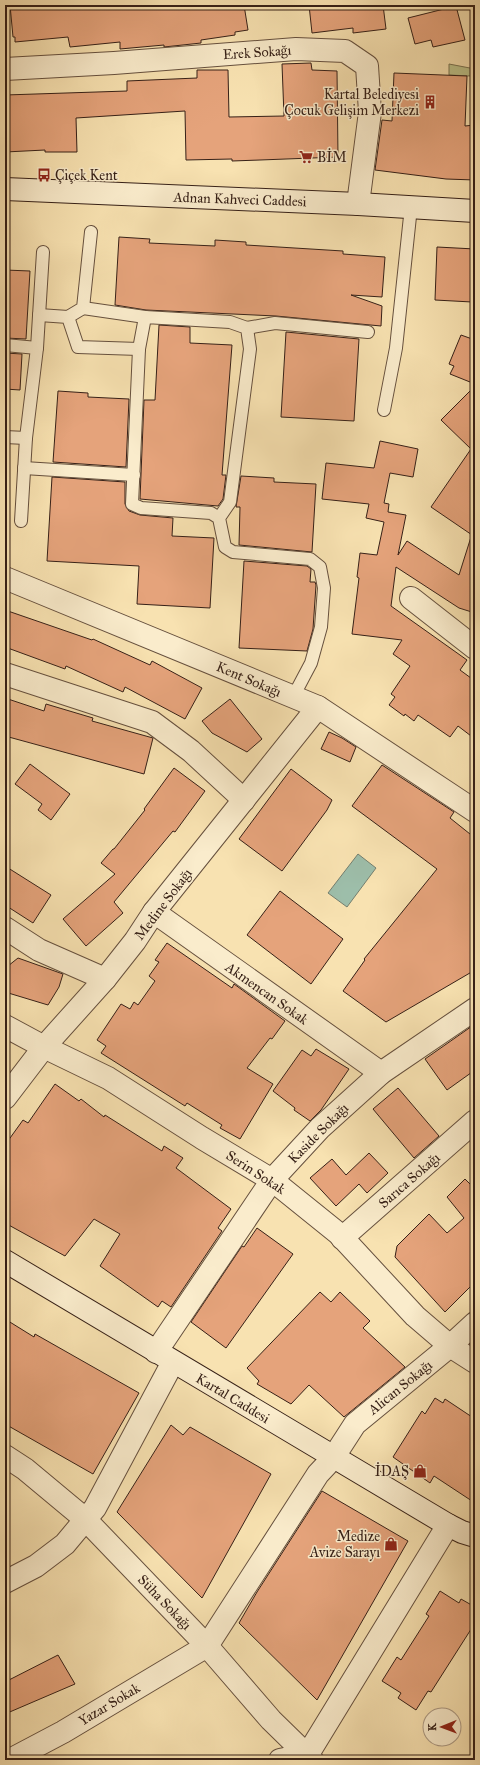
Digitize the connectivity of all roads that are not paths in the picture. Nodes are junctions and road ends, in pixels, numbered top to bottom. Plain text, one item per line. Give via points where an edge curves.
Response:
1 (5, 69) edge
2 (5, 189) edge
3 (358, 204) junction
4 (411, 207) junction
5 (475, 211) edge
6 (91, 232) dead end
7 (43, 252) dead end
8 (84, 308) junction
9 (39, 315) junction
10 (68, 317) junction
11 (145, 317) junction
12 (247, 328) junction
13 (368, 332) dead end
14 (5, 344) edge
15 (37, 348) junction
16 (139, 349) junction
17 (384, 410) dead end
18 (5, 437) edge
19 (26, 438) junction
20 (24, 468) junction
21 (134, 475) junction
22 (219, 518) junction
23 (21, 521) dead end
24 (5, 578) edge
25 (411, 598) dead end
26 (475, 648) edge
27 (5, 674) edge
28 (293, 697) junction
29 (318, 707) junction
30 (244, 800) junction
31 (475, 811) edge
32 (154, 912) junction
33 (5, 928) edge
34 (105, 979) junction
35 (475, 1009) edge
36 (5, 1026) edge
37 (44, 1047) junction
38 (381, 1073) junction
39 (5, 1098) edge
40 (475, 1121) edge
41 (272, 1180) junction
42 (342, 1238) junction
43 (5, 1261) edge
44 (475, 1322) edge
45 (450, 1346) junction
46 (165, 1357) junction
47 (475, 1362) edge
48 (5, 1456) edge
49 (333, 1458) junction
50 (85, 1519) junction
51 (465, 1534) edge
52 (5, 1582) edge
53 (207, 1646) junction
54 (310, 1757) edge
55 (10, 1760) edge
56 (280, 1760) edge

1 - 3 street, Erek Sokağı via 296,49 345,51 367,66 370,112
2 - 3 street, Adnan Kahveci Caddesi
3 - 4 street, Adnan Kahveci Caddesi
4 - 5 street, Adnan Kahveci Caddesi
4 - 17 lane via 396,348
6 - 8 lane
7 - 9 lane
8 - 10 lane
8 - 11 lane
9 - 10 lane
9 - 15 lane
10 - 16 lane via 78,347
11 - 12 lane via 230,322
11 - 16 lane
12 - 13 lane via 275,323
12 - 22 lane via 250,349 230,502
14 - 15 lane
15 - 19 lane
16 - 21 lane
18 - 19 lane
19 - 20 lane
20 - 21 lane
20 - 23 lane
21 - 22 lane via 132,504 141,508 211,512
22 - 28 lane via 225,547 233,552 310,559 320,568 324,588 321,627 311,663
24 - 28 street, Kent Sokağı
25 - 26 street
27 - 30 street via 152,722 191,751
28 - 29 street, Kent Sokağı
29 - 30 street, Medine Sokağı
29 - 31 street, Kent Sokağı
30 - 32 street, Medine Sokağı
32 - 34 street, Medine Sokağı
32 - 38 street, Akmencan Sokak
33 - 34 street via 39,950
34 - 37 street, Medine Sokağı
35 - 38 street, Kaside Sokağı
36 - 37 street, Serin Sokak
37 - 39 street, Medine Sokağı
37 - 41 street, Serin Sokak via 108,1078
38 - 41 street, Kaside Sokağı via 320,1128
40 - 42 street, Sarıca Sokağı
41 - 42 street, Serin Sokak
41 - 46 street, Kaside Sokağı
42 - 45 street, Serin Sokak via 415,1316
43 - 46 street, Kartal Caddesi
44 - 45 street, Alican Sokağı
45 - 47 street, Serin Sokak
45 - 49 street, Alican Sokağı via 355,1424
46 - 49 street, Kartal Caddesi
46 - 50 street, Kaside Sokağı via 94,1508
48 - 50 street, Süha Sokağı via 25,1469
49 - 51 street, Kartal Caddesi
49 - 53 street, Alican Sokağı via 318,1474
50 - 52 street, Kaside Sokağı via 65,1544 36,1566
50 - 53 street, Süha Sokağı
51 - 54 street
53 - 54 street, Süha Sokağı via 271,1720
53 - 55 street, Yazar Sokak via 63,1732
54 - 56 street

